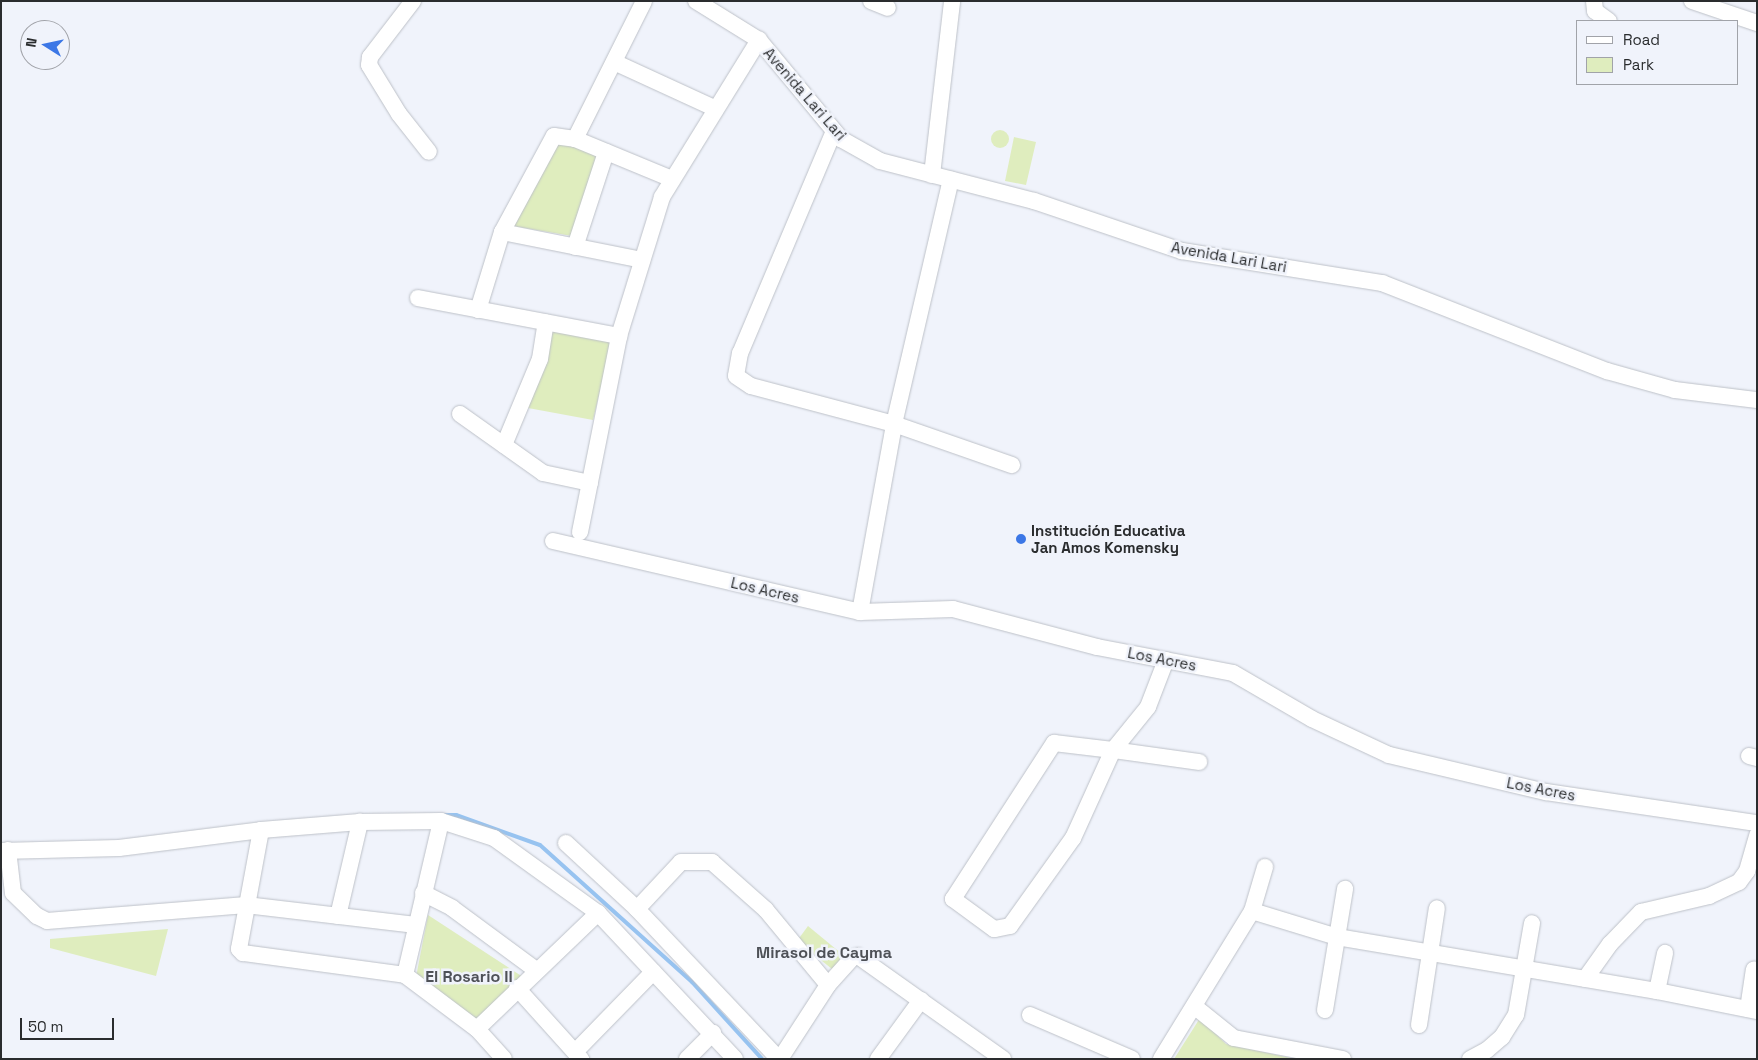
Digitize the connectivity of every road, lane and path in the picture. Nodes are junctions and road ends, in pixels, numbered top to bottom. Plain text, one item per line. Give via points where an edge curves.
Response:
1 (413, 1) edge
2 (644, 1) edge
3 (696, 1) edge
4 (871, 1) edge
5 (952, 1) edge
6 (1594, 1) edge
7 (1692, 1) edge
8 (718, 6) edge
9 (888, 8) dead end
10 (1608, 20) edge
11 (1757, 23) edge
12 (758, 40) junction
13 (614, 62) junction
14 (716, 109) junction
15 (834, 131) junction
16 (575, 139) junction
17 (429, 152) dead end
18 (606, 152) junction
19 (932, 175) junction
20 (672, 179) junction
21 (951, 180) junction
22 (502, 232) junction
23 (575, 247) junction
24 (642, 260) junction
25 (418, 298) dead end
26 (478, 310) junction
27 (546, 322) junction
28 (619, 336) junction
29 (1757, 400) edge
30 (460, 414) dead end
31 (894, 424) junction
32 (504, 445) junction
33 (1012, 465) dead end
34 (590, 483) junction
35 (580, 532) dead end
36 (553, 541) dead end
37 (860, 612) junction
38 (1166, 660) junction
39 (1113, 750) junction
40 (1199, 762) dead end
41 (440, 821) junction
42 (360, 822) junction
43 (1757, 823) edge
44 (261, 830) junction
45 (1757, 835) edge
46 (566, 843) dead end
47 (4, 851) edge
48 (1265, 867) dead end
49 (1345, 889) dead end
50 (423, 893) junction
51 (246, 905) junction
52 (1437, 908) dead end
53 (636, 909) junction
54 (1252, 911) junction
55 (598, 913) junction
56 (338, 916) junction
57 (1532, 923) dead end
58 (416, 925) junction
59 (1338, 937) junction
60 (1665, 952) dead end
61 (1430, 953) junction
62 (1754, 969) dead end
63 (536, 970) junction
64 (1526, 970) junction
65 (653, 972) junction
66 (405, 975) junction
67 (1585, 979) junction
68 (828, 985) junction
69 (517, 988) junction
70 (1657, 991) junction
71 (921, 1000) junction
72 (1194, 1006) junction
73 (1325, 1010) dead end
74 (1752, 1010) edge
75 (1030, 1014) dead end
76 (1419, 1025) dead end
77 (477, 1029) junction
78 (713, 1033) junction
79 (578, 1055) edge
80 (992, 1056) edge
81 (504, 1059) edge
82 (686, 1059) edge
83 (735, 1059) edge
84 (780, 1059) edge
85 (878, 1059) edge
86 (1132, 1059) edge
87 (1161, 1059) edge
88 (1343, 1059) edge
89 (1470, 1059) edge

1 - 17 street via 370,57 369,65
2 - 13 street
3 - 8 street, Avenida Lari Lari
4 - 9 street
5 - 19 street
6 - 10 street via 1595,11
7 - 11 street
8 - 12 street, Avenida Lari Lari
12 - 14 street
12 - 15 street, Avenida Lari Lari
13 - 14 street
13 - 16 street
14 - 20 street
15 - 19 street, Avenida Lari Lari via 840,139 880,161
15 - 31 street via 740,353 736,376 751,386
16 - 18 street
16 - 22 street via 559,135 551,139
18 - 20 street
18 - 23 street
19 - 21 street, Avenida Lari Lari
20 - 24 street via 662,197
21 - 29 street, Avenida Lari Lari via 1034,202 1182,251 1382,283 1607,371 1675,390
21 - 31 street
22 - 23 street
22 - 26 street
23 - 24 street
24 - 28 street
25 - 26 street
26 - 27 street
27 - 28 street
27 - 32 street via 540,359
28 - 34 street
30 - 32 street
31 - 33 street
31 - 37 street
32 - 34 street via 543,473
34 - 35 street
36 - 37 street, Los Acres
37 - 38 street, Los Acres via 953,609 1097,647
38 - 39 street via 1148,707
38 - 43 street, Los Acres via 1233,673 1312,719 1389,756 1546,792
39 - 39 street via 1072,838 1010,926 994,929 953,899 1054,743
39 - 40 street
41 - 42 street
41 - 50 street
41 - 55 street via 494,838
42 - 44 street
42 - 56 street
44 - 47 street via 119,848
44 - 51 street
45 - 67 street via 1746,871 1739,882 1709,896 1641,912 1610,944
46 - 53 street
47 - 51 street via 13,893 42,920
48 - 54 street
49 - 59 street
50 - 58 street
50 - 63 street via 452,908
51 - 56 street
51 - 66 street via 238,944 243,953
52 - 61 street
53 - 68 street via 681,862 712,862 766,910
53 - 84 street
54 - 59 street
54 - 72 street
55 - 63 street
55 - 65 street
56 - 58 street
57 - 64 street
58 - 66 street
59 - 61 street
59 - 73 street
60 - 70 street
61 - 64 street
61 - 76 street
62 - 74 street
63 - 69 street
64 - 67 street
64 - 89 street via 1516,1015 1502,1037
65 - 78 street
65 - 79 street
66 - 77 street
67 - 70 street
68 - 71 street via 852,958 858,956
68 - 84 street
69 - 77 street
69 - 79 street
70 - 74 street
71 - 80 street
71 - 85 street
72 - 87 street
72 - 88 street via 1234,1038
75 - 86 street
77 - 81 street
78 - 82 street
78 - 83 street

